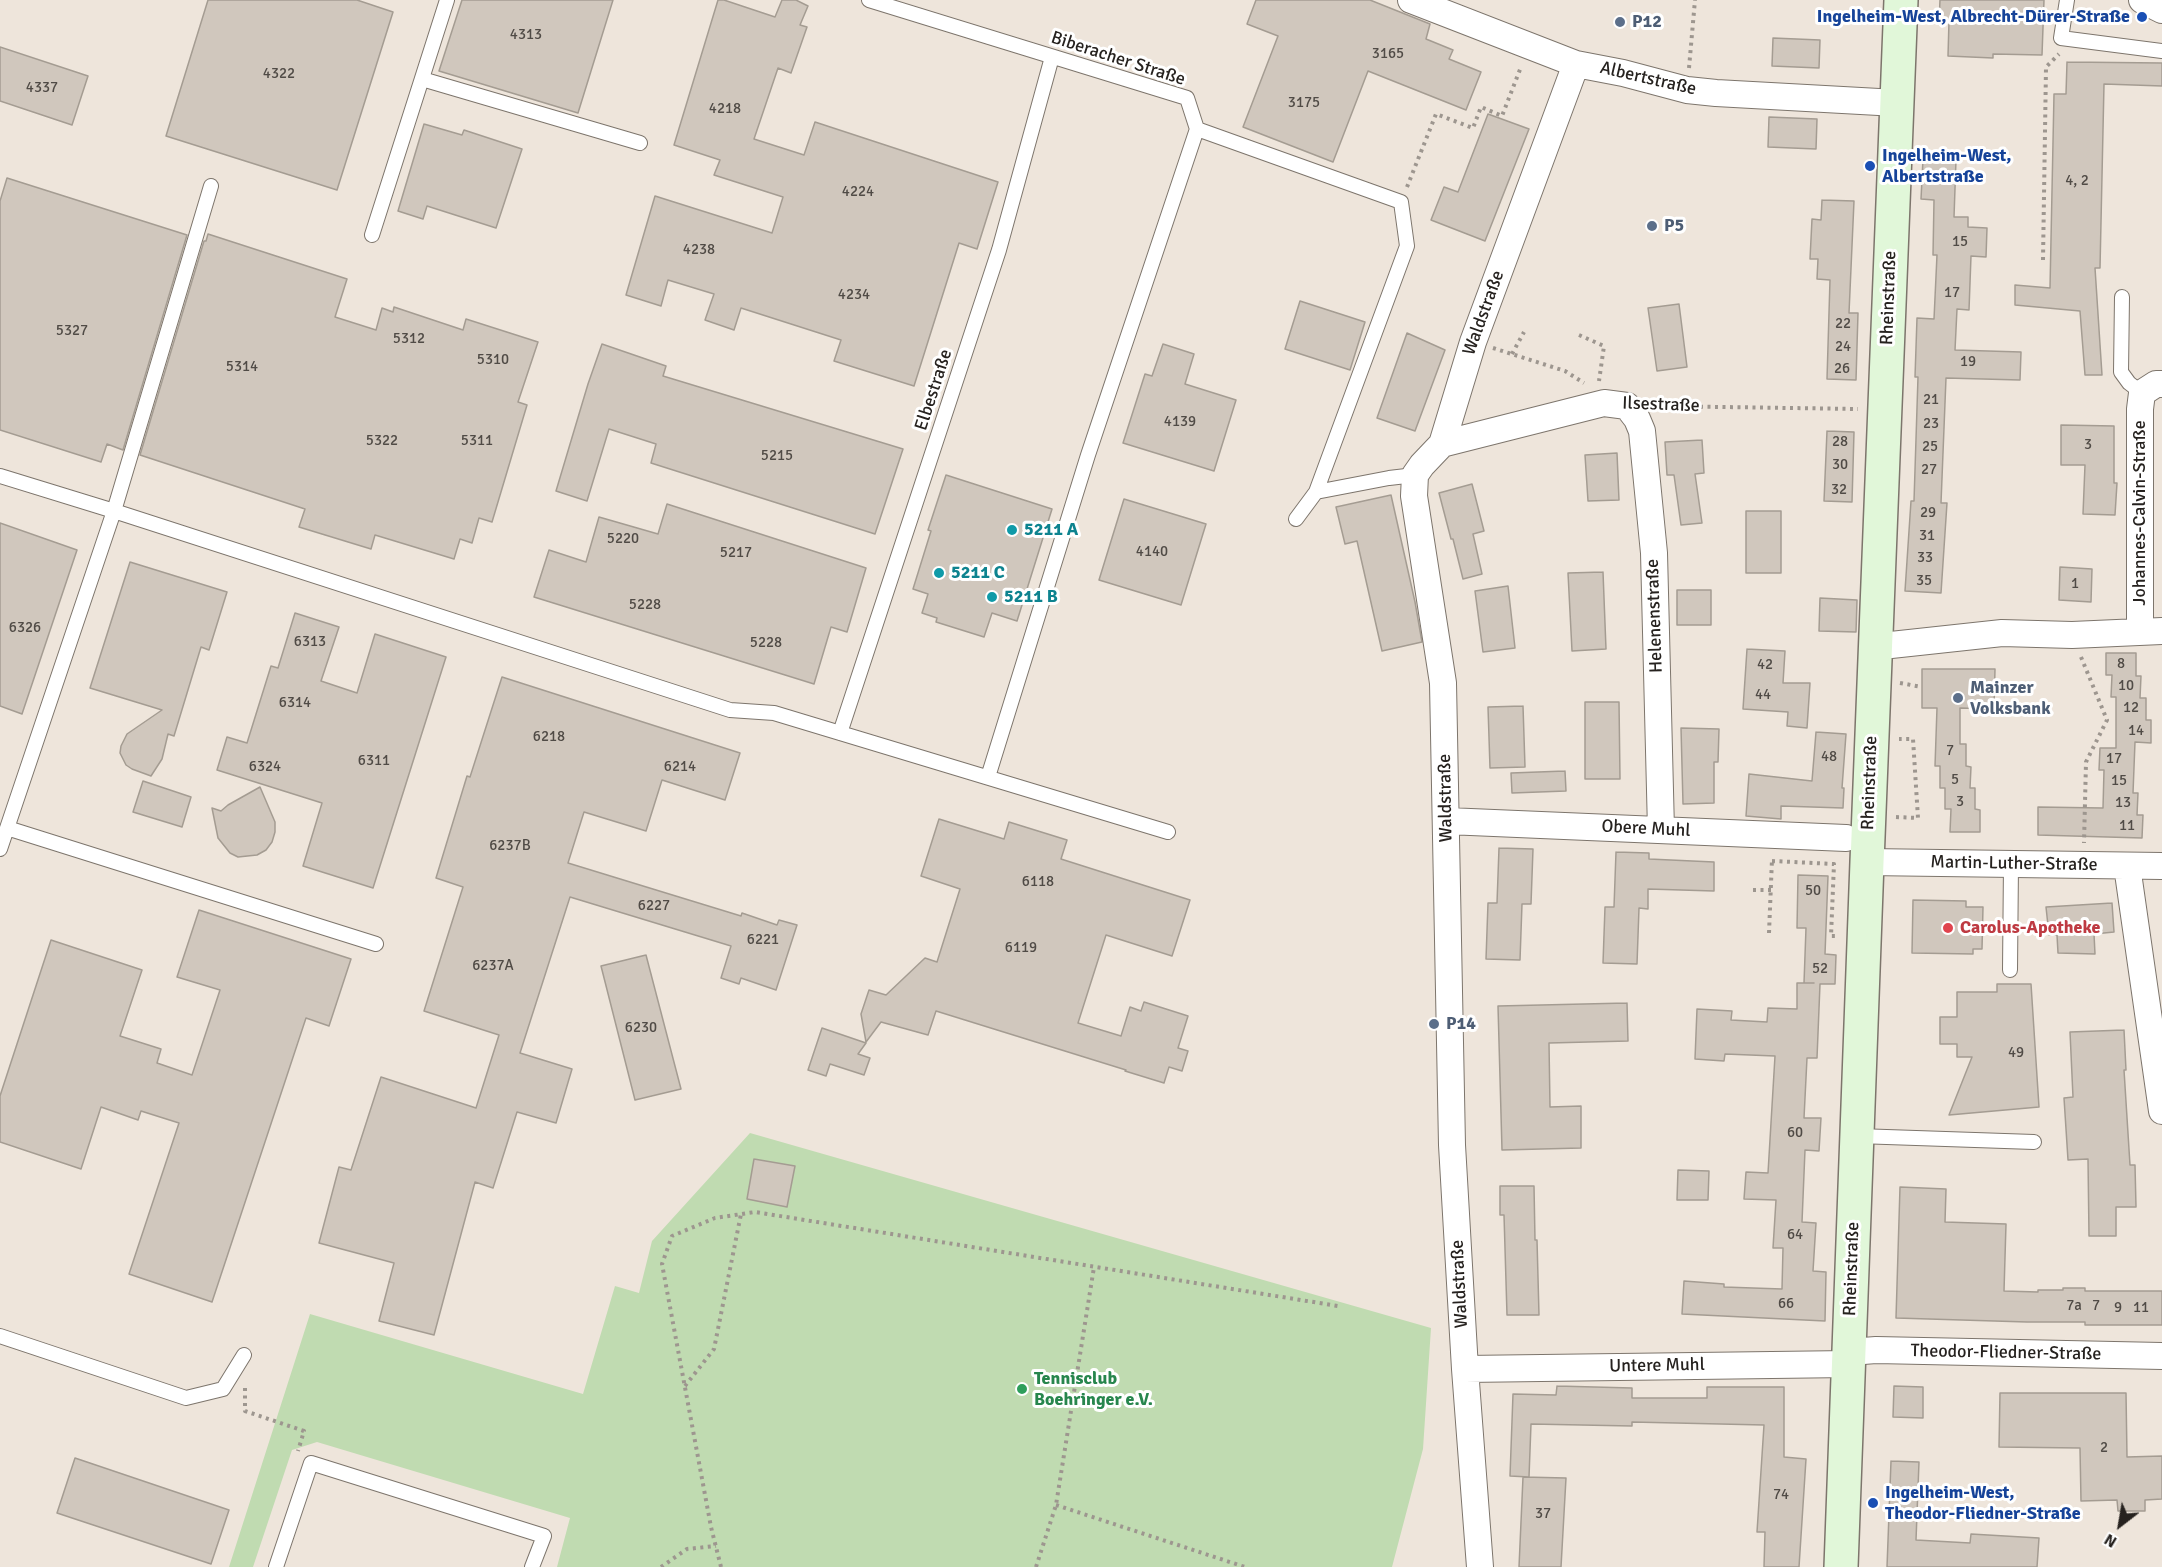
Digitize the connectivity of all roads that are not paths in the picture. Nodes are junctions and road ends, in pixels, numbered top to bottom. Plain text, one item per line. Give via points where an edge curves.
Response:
1 (447, 0) edge
2 (869, 0) edge
3 (1411, 0) edge
4 (1901, 0) edge
5 (2067, 0) edge
6 (2142, 0) edge
7 (2162, 10) edge
8 (2162, 51) edge
9 (1052, 57) junction
10 (1576, 64) junction
11 (422, 79) junction
12 (1897, 104) junction
13 (1197, 129) junction
14 (640, 143) dead end
15 (211, 186) dead end
16 (372, 235) dead end
17 (2122, 297) dead end
18 (2152, 389) edge
19 (1610, 400) joint
20 (1442, 444) junction
21 (1415, 475) junction
22 (0, 476) edge
23 (1316, 492) junction
24 (114, 511) junction
25 (1296, 519) dead end
26 (2151, 631) edge
27 (1875, 644) junction
28 (840, 733) junction
29 (988, 777) junction
30 (1446, 821) junction
31 (7, 828) junction
32 (1661, 830) junction
33 (1167, 832) dead end
34 (0, 849) edge
35 (1856, 850) junction
36 (2011, 864) junction
37 (2127, 866) junction
38 (2162, 866) edge
39 (375, 944) dead end
40 (2010, 970) dead end
41 (2162, 1111) edge
42 (1857, 1136) junction
43 (2034, 1142) dead end
44 (0, 1336) edge
45 (243, 1354) road end
46 (2162, 1356) edge
47 (1849, 1358) junction
48 (1465, 1369) junction
49 (276, 1567) edge
50 (532, 1567) edge
51 (1480, 1567) edge
52 (1841, 1567) edge

1 - 11 lane
2 - 9 lane, Biberacher Straße
3 - 10 street, Albertstraße
4 - 12 main road, Rheinstraße
5 - 8 lane via 2061,38
6 - 7 street
9 - 13 lane, Biberacher Straße via 1187,98
9 - 28 lane, Elbestraße via 999,250
10 - 12 street, Albertstraße via 1687,90
10 - 20 street, Waldstraße via 1473,342
11 - 14 lane
11 - 16 lane
12 - 27 main road, Rheinstraße
13 - 23 lane via 1401,202 1407,246
13 - 29 lane via 1088,456
15 - 24 lane
17 - 18 lane, Johannes-Calvin-Straße via 2121,372 2129,383
18 - 26 street, Johannes-Calvin-Straße via 2140,409
19 - 20 street, Ilsestraße
19 - 32 street, Helenenstraße via 1637,419 1642,431 1654,553
20 - 21 street, Waldstraße
21 - 23 lane
21 - 30 street, Waldstraße via 1414,496 1443,683
22 - 24 lane
23 - 25 lane
24 - 28 lane via 730,710 774,713
24 - 31 lane
26 - 27 street via 2002,633
27 - 35 main road, Rheinstraße
28 - 29 lane
29 - 33 lane
30 - 32 street, Obere Muhl
30 - 48 street, Waldstraße via 1452,1145
31 - 34 lane
31 - 39 lane
32 - 35 street, Obere Muhl via 1773,835
35 - 36 street, Martin-Luther-Straße
35 - 42 main road, Rheinstraße
36 - 37 street, Martin-Luther-Straße
36 - 40 lane
37 - 38 street, Martin-Luther-Straße
37 - 41 street
42 - 43 lane
42 - 47 main road, Rheinstraße
44 - 45 lane via 186,1398 223,1389
46 - 47 street, Theodor-Fliedner-Straße via 1888,1351
47 - 48 street, Untere Muhl
47 - 52 main road, Rheinstraße
48 - 51 street, Waldstraße
49 - 50 lane via 311,1463 544,1536

